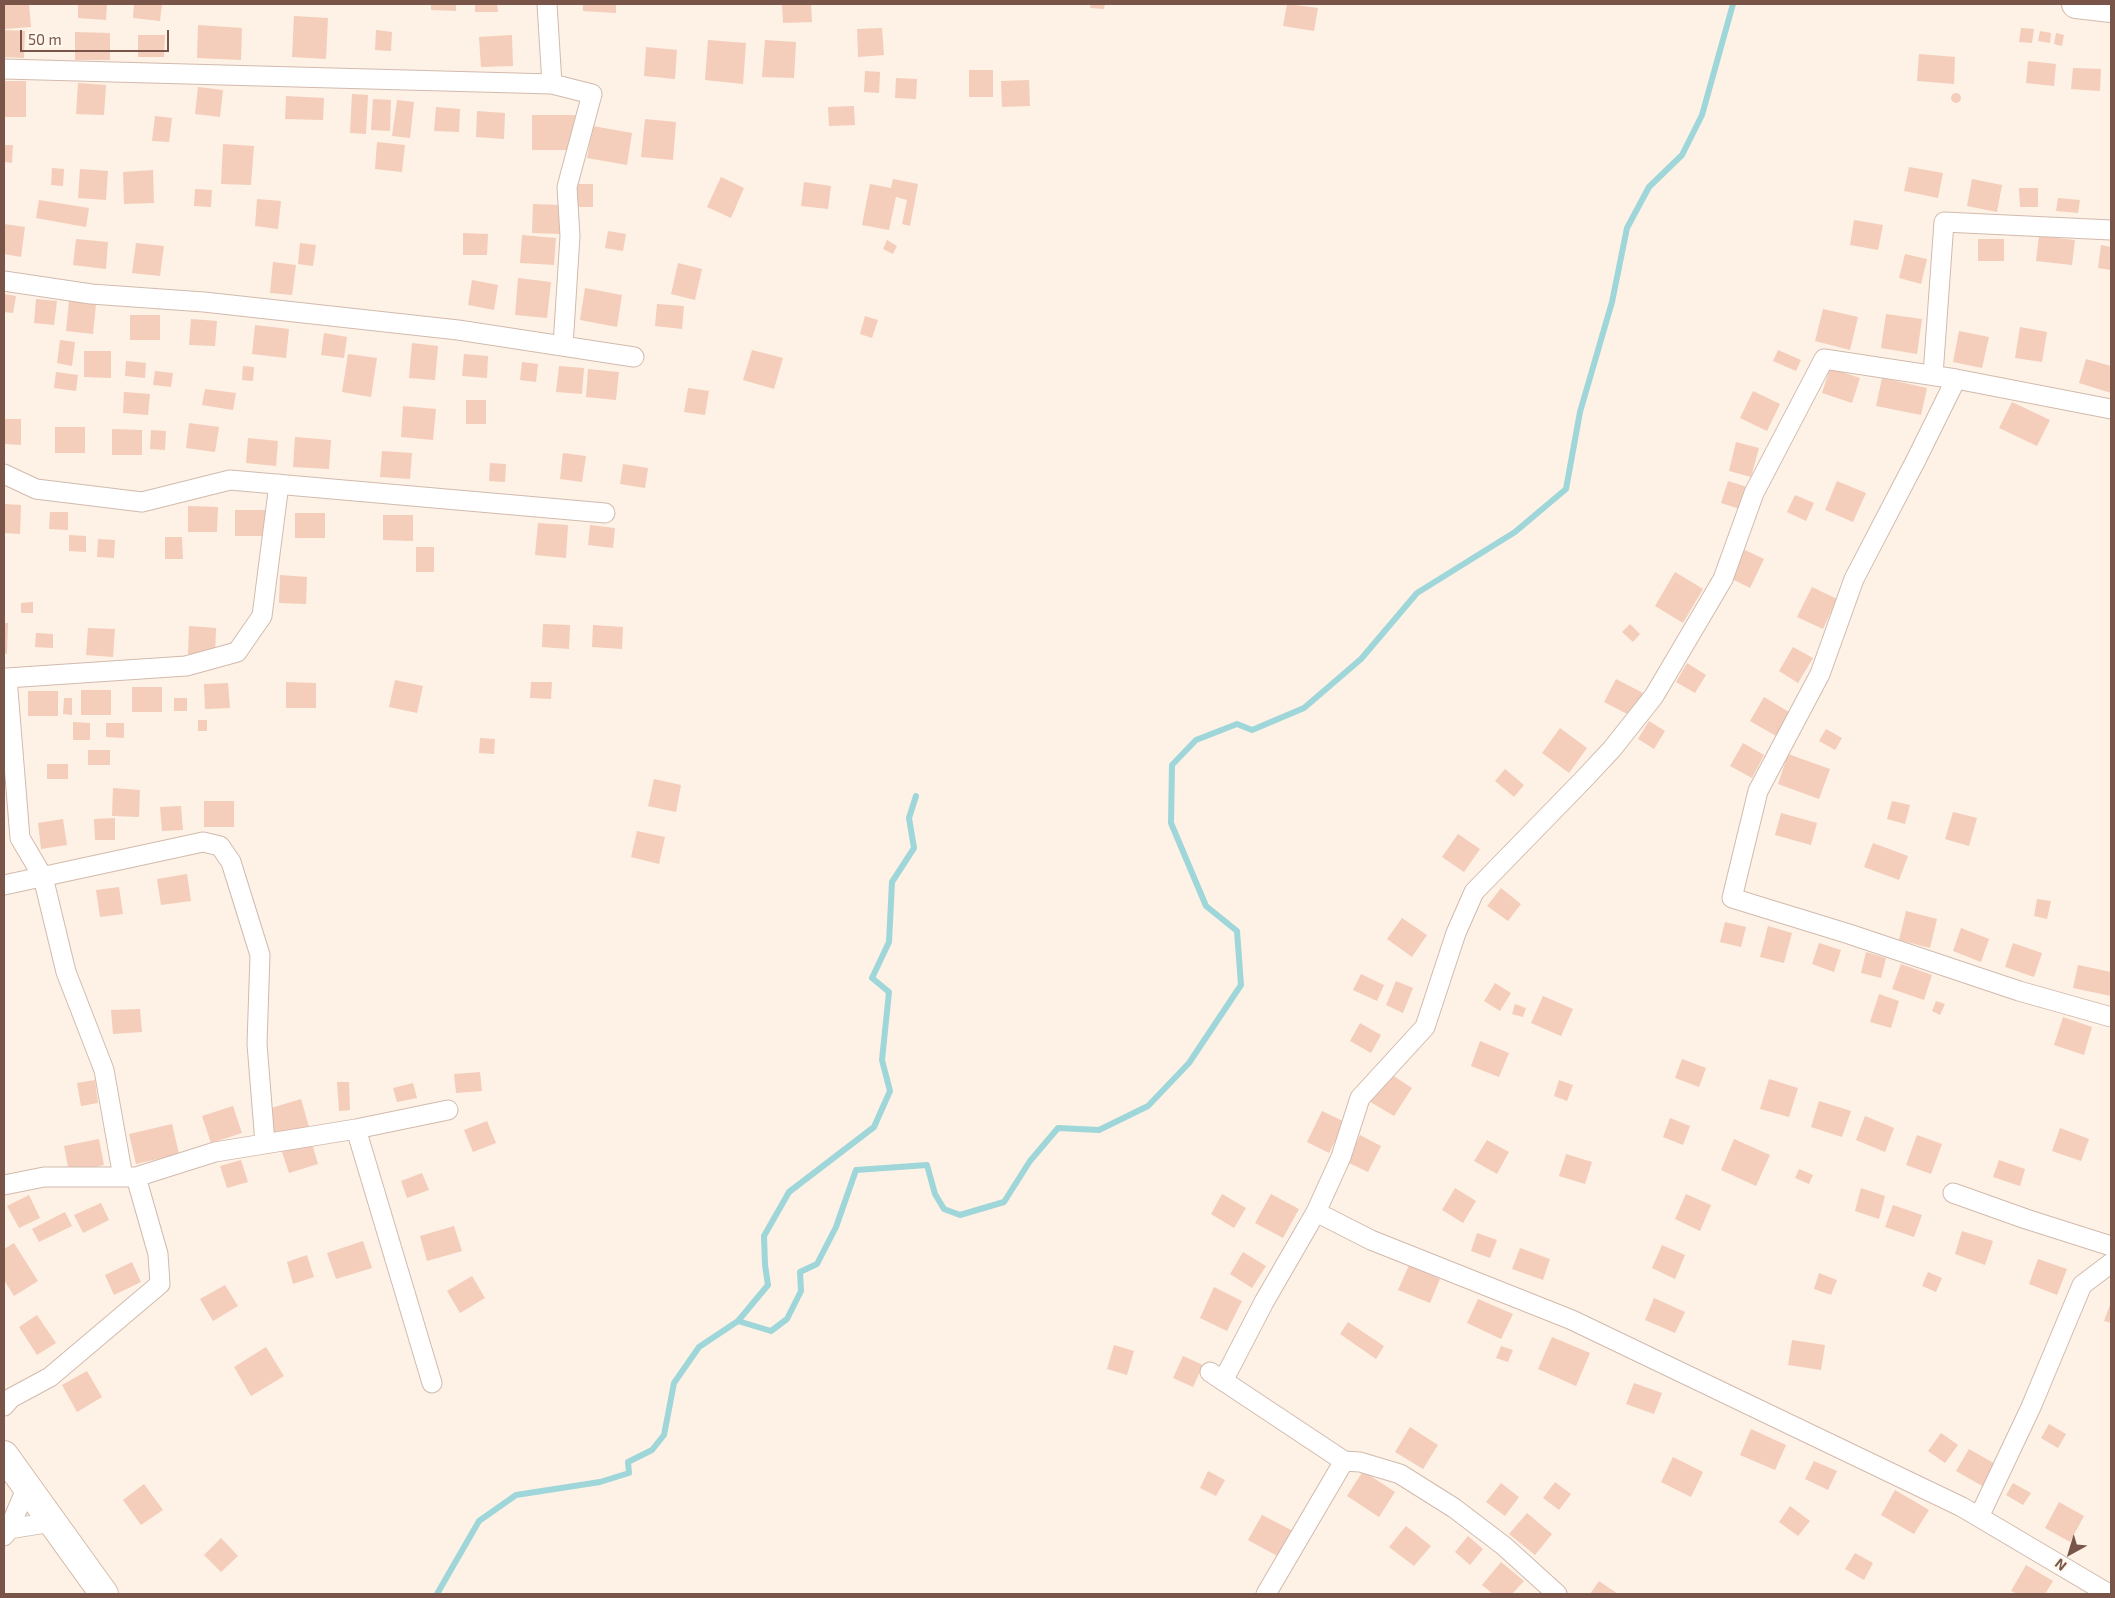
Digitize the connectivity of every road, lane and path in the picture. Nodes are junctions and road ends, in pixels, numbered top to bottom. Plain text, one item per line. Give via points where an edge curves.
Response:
1 (547, 4) edge
2 (2076, 4) edge
3 (2111, 8) edge
4 (4, 69) edge
5 (552, 84) junction
6 (2111, 230) edge
7 (4, 280) edge
8 (563, 346) junction
9 (634, 357) dead end
10 (1933, 375) junction
11 (1956, 378) junction
12 (2111, 409) edge
13 (4, 474) edge
14 (280, 484) junction
15 (605, 513) dead end
16 (5, 678) edge
17 (43, 877) junction
18 (4, 885) edge
19 (2111, 1016) edge
20 (448, 1110) dead end
21 (356, 1129) junction
22 (265, 1143) junction
23 (129, 1177) junction
24 (4, 1185) edge
25 (1954, 1193) dead end
26 (1316, 1212) junction
27 (2111, 1246) edge
28 (2111, 1263) edge
29 (432, 1383) dead end
30 (4, 1406) edge
31 (4, 1455) edge
32 (1344, 1461) junction
33 (27, 1487) junction
34 (1979, 1517) junction
35 (52, 1522) junction
36 (7, 1532) edge
37 (104, 1594) edge
38 (1266, 1594) edge
39 (1557, 1594) edge
40 (2109, 1594) edge

1 - 5 street
2 - 3 main road
4 - 5 street
5 - 8 street via 592,94 567,188 570,236
6 - 10 street via 1944,222
7 - 8 street via 91,294 204,302 458,330
8 - 9 street
10 - 11 street
10 - 26 street via 1824,359 1754,493 1723,579 1654,696 1589,774 1474,892 1456,933 1425,1027 1360,1098 1341,1157
11 - 12 street
11 - 19 street via 1854,579 1820,674 1758,791 1732,898 2018,992
13 - 14 street via 36,490 142,502 230,480
14 - 15 street
14 - 16 street via 262,616 237,652 186,666
16 - 17 street via 20,838
17 - 18 street
17 - 22 street via 203,842 220,846 231,862 260,955 256,1044
17 - 23 street via 66,972 104,1070
20 - 21 street
21 - 22 street
21 - 29 street
22 - 23 street via 215,1152
23 - 24 street via 44,1177
23 - 30 street via 158,1254 160,1284 50,1377 11,1398
25 - 27 street
26 - 32 street via 1216,1376
26 - 34 street via 1371,1240 1572,1320
28 - 34 street via 2082,1284 2031,1407
31 - 33 main road
32 - 38 street
32 - 39 street via 1360,1462 1400,1474 1504,1546
33 - 35 main road
33 - 36 street
34 - 40 street
35 - 36 street
35 - 37 main road

